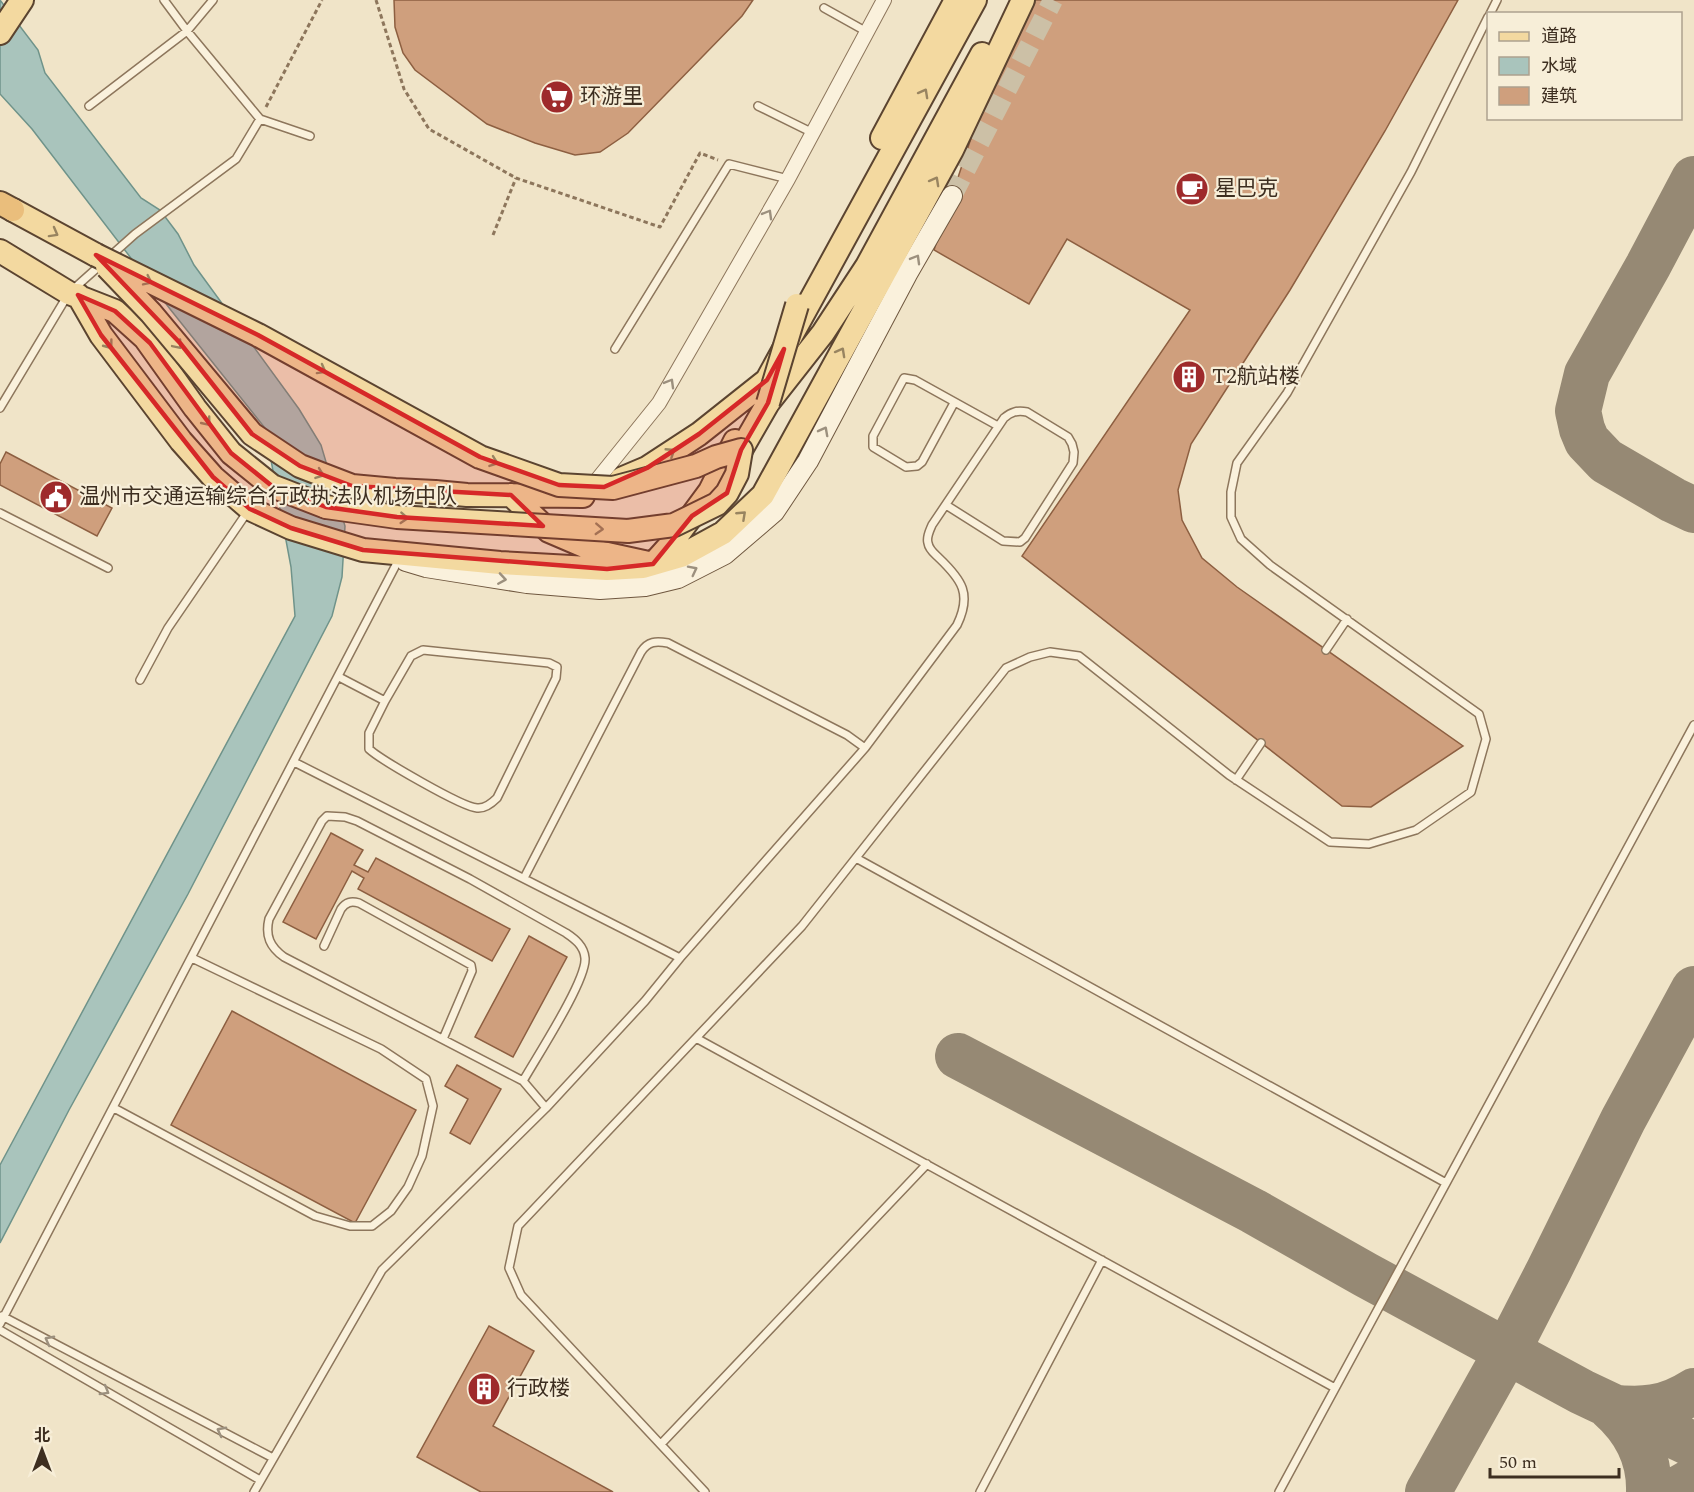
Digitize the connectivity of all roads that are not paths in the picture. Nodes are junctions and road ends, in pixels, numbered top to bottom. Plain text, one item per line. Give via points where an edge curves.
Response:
1 (22, 0) edge
2 (164, 0) edge
3 (213, 0) edge
4 (884, 0) edge
5 (956, 0) edge
6 (975, 0) edge
7 (1011, 0) edge
8 (1023, 0) edge
9 (824, 8) dead end
10 (1487, 19) edge
11 (187, 31) junction
12 (867, 32) junction
13 (0, 33) edge
14 (88, 106) dead end
15 (758, 106) dead end
16 (260, 119) junction
17 (813, 133) junction
18 (310, 136) dead end
19 (788, 179) junction
20 (952, 196) tunnel mouth
21 (7, 207) edge
22 (0, 251) edge
23 (96, 255) junction
24 (74, 294) junction
25 (615, 349) dead end
26 (767, 380) junction
27 (768, 403) junction
28 (954, 403) junction
29 (0, 408) edge
30 (998, 426) junction
31 (741, 450) junction
32 (511, 495) junction
33 (584, 496) junction
34 (946, 505) junction
35 (250, 509) junction
36 (0, 513) edge
37 (363, 550) junction
38 (399, 559) junction
39 (653, 564) junction
40 (108, 568) dead end
41 (1347, 620) junction
42 (1326, 650) dead end
43 (339, 677) junction
44 (140, 680) dead end
45 (385, 701) junction
46 (1694, 725) edge
47 (1261, 743) dead end
48 (865, 748) junction
49 (294, 762) junction
50 (1236, 780) junction
51 (856, 858) junction
52 (524, 878) junction
53 (324, 946) dead end
54 (192, 958) junction
55 (680, 958) junction
56 (696, 1038) junction
57 (443, 1039) junction
58 (523, 1081) junction
59 (114, 1107) junction
60 (546, 1107) junction
61 (927, 1164) junction
62 (1446, 1183) junction
63 (1102, 1260) junction
64 (1, 1319) edge
65 (0, 1330) edge
66 (1335, 1388) junction
67 (661, 1444) junction
68 (273, 1458) junction
69 (260, 1480) junction
70 (254, 1492) edge
71 (705, 1492) edge
72 (980, 1492) edge
73 (1279, 1492) edge

1 - 13 main road
2 - 11 lane
3 - 11 lane
4 - 12 street
5 - 27 main road, bridge via 797,305
26 -> 6 main road
7 - 27 main road via 867,266 823,333
39 -> 8 main road via 681,556 723,533 762,495 952,150
9 - 12 lane
10 - 41 lane via 1411,172 1304,363 1237,463 1231,517 1240,539
11 - 14 lane
11 - 16 lane
12 - 17 street
15 - 17 lane
16 - 18 lane
16 - 24 lane via 236,159 135,234
17 - 19 street
19 - 25 lane via 729,164
33 -> 19 street via 659,403
38 -> 20 main road via 527,583 600,589 645,586 678,578 725,554 774,512 808,461
21 -> 23 main road
22 - 24 main road
23 -> 31 main road, bridge via 258,335 480,457 559,485 613,488
23 -> 32 main road, bridge via 151,313 252,434 300,466 352,486
24 - 29 lane
24 -> 31 main road, bridge via 115,311 145,338 231,453 272,486 326,507 397,517 628,531 674,525 717,504 727,493 737,474
24 -> 35 main road via 181,441 213,477
33 -> 26 main road via 647,468 699,434
26 - 39 main road via 710,491
27 - 31 main road
28 - 28 lane via 915,380 904,378 873,435 873,447 906,467 917,466
28 - 30 lane
30 - 34 lane
30 - 34 lane via 1010,413 1027,412 1068,437 1072,444 1073,463 1025,538 1020,542 1003,541
32 - 33 main road
32 - 39 main road via 549,531 598,552
34 - 48 lane via 932,525 927,543 962,584 963,614
35 - 37 main road via 291,528
35 - 44 lane via 168,628
36 - 40 lane
37 - 38 main road
37 - 39 main road via 500,563 607,568
38 - 43 lane
41 - 42 lane
41 - 50 lane via 1479,714 1485,739 1471,792 1416,830 1369,844 1330,842
43 - 45 lane
43 - 49 lane
45 - 45 lane via 411,656 423,650 549,663 558,671 497,798 486,807 477,808 445,794 369,749 369,733
46 - 62 lane
47 - 50 lane
48 - 52 lane via 847,735 668,643 651,642 640,652
48 - 55 lane
49 - 52 lane
49 - 54 lane
50 - 51 lane via 1079,656 1050,652 1006,668
51 - 56 lane via 802,926
51 - 62 lane
52 - 55 lane
53 - 57 lane via 341,909 353,902 471,965 472,971
54 - 59 lane
54 - 59 lane via 381,1049 426,1078 434,1106 422,1156 408,1187 391,1211 372,1226 350,1226 315,1216
55 - 60 lane
56 - 61 lane
56 - 67 lane via 518,1226 509,1268 521,1295
57 - 58 lane
57 - 58 lane via 274,950 268,938 269,919 327,816 357,821 470,879 579,942 585,968
58 - 60 lane
59 - 64 lane
60 - 68 lane via 382,1270
61 - 63 lane
61 - 67 lane
62 - 66 lane
63 - 66 lane
63 - 72 lane
68 -> 64 lane
65 -> 69 lane
66 - 73 lane
67 - 71 lane
68 - 69 lane
69 - 70 lane

